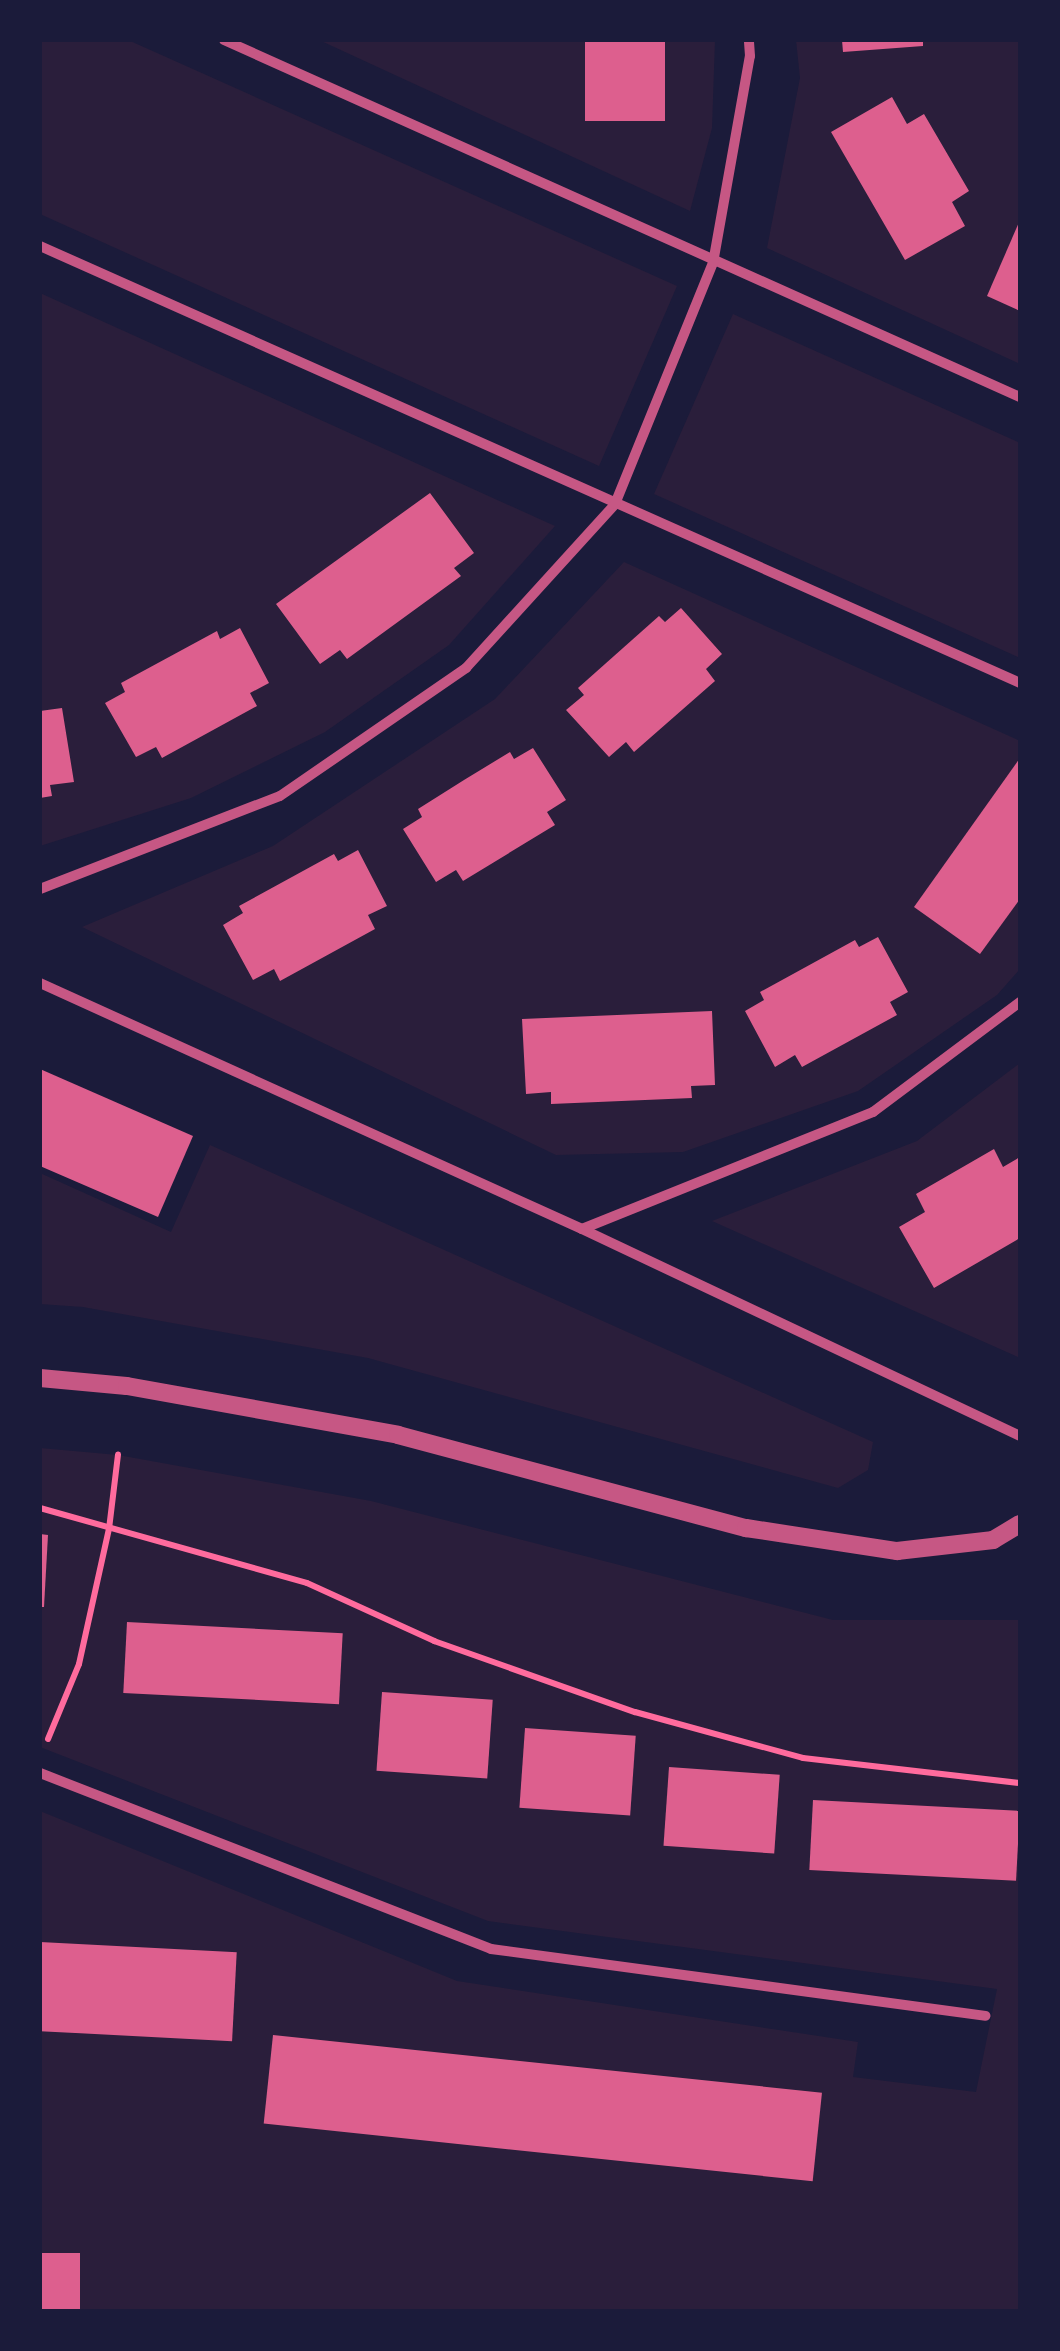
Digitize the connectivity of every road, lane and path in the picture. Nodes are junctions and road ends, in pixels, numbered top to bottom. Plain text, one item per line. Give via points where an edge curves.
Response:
1 (224, 40) edge
2 (749, 40) edge
3 (40, 246) edge
4 (713, 263) junction
5 (1020, 398) edge
6 (615, 504) junction
7 (1020, 683) edge
8 (40, 889) edge
9 (40, 983) edge
10 (1020, 1002) edge
11 (582, 1229) junction
12 (40, 1378) edge
13 (1020, 1436) edge
14 (118, 1455) dead end
15 (40, 1508) edge
16 (1020, 1524) edge
17 (109, 1529) junction
18 (44, 1748) dead end
19 (40, 1773) edge
20 (1020, 1784) edge
21 (985, 2016) dead end

1 - 4 street
2 - 4 street
3 - 6 street
4 - 5 street
4 - 6 street
6 - 7 street
6 - 8 street via 466,668 280,796
9 - 11 street
10 - 11 street via 874,1112
11 - 13 street
12 - 16 street via 127,1386 398,1435 746,1528 897,1552 993,1540
14 - 17 path
15 - 17 path
17 - 18 path via 79,1664
17 - 20 path via 308,1583 434,1641 654,1717 803,1758
19 - 21 street via 491,1949

